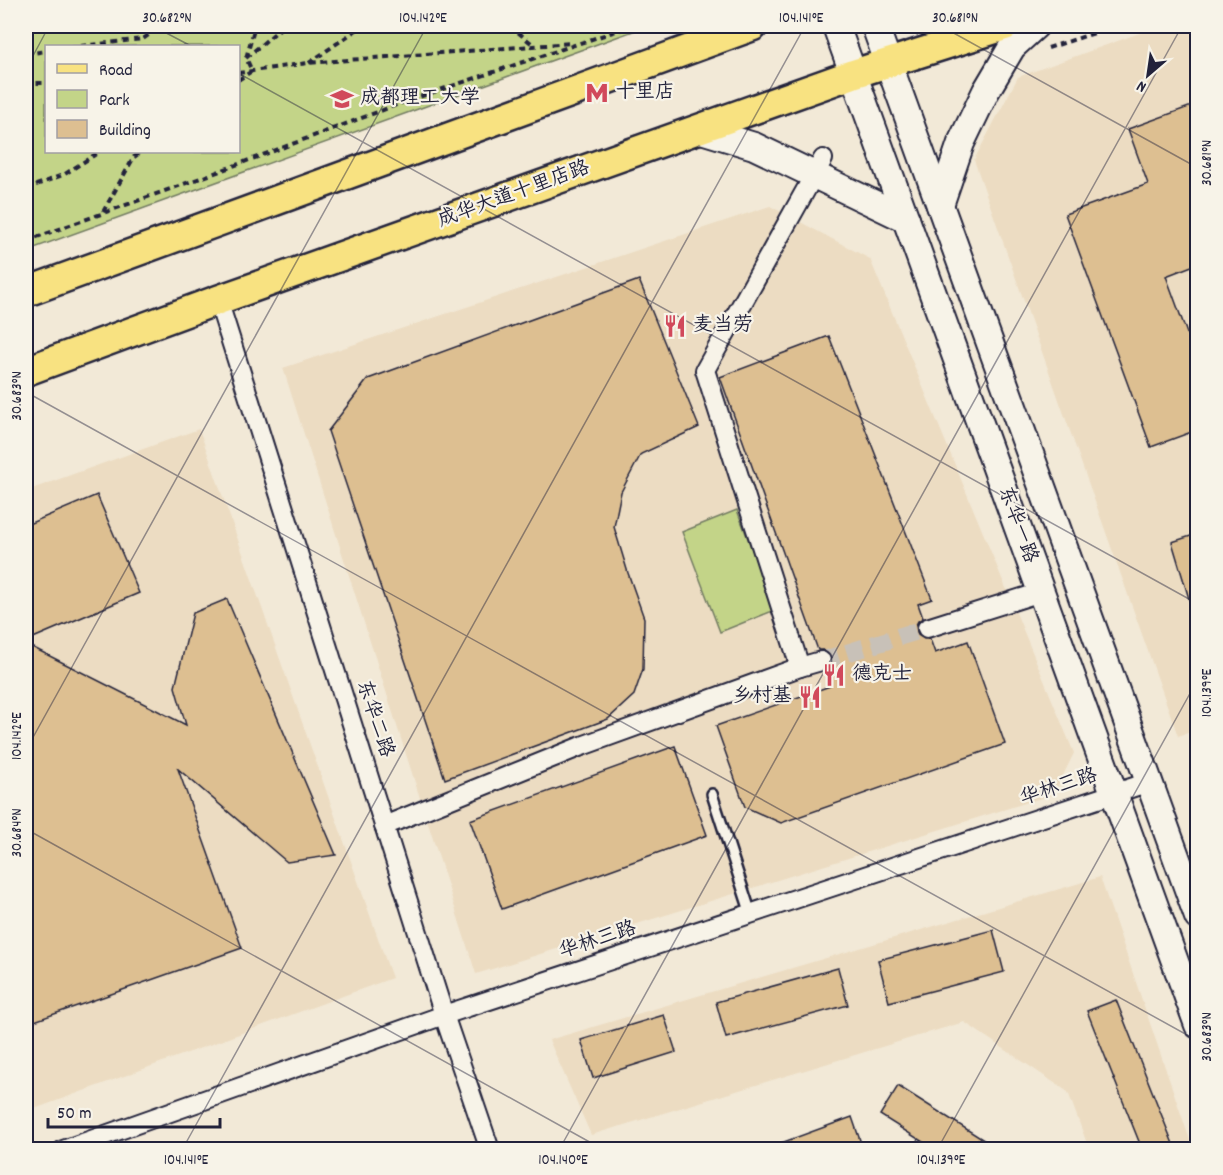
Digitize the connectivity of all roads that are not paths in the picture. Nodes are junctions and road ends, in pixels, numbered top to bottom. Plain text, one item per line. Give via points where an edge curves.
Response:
1 (753, 26) edge
2 (836, 26) edge
3 (875, 26) edge
4 (1005, 26) edge
5 (1035, 26) edge
6 (888, 62) junction
7 (853, 74) junction
8 (698, 129) junction
9 (819, 167) junction
10 (939, 205) junction
11 (906, 219) junction
12 (26, 292) edge
13 (218, 300) junction
14 (26, 371) edge
15 (1041, 592) junction
16 (927, 628) tunnel mouth
17 (821, 661) tunnel mouth
18 (800, 667) junction
19 (1149, 782) junction
20 (712, 794) dead end
21 (1114, 794) junction
22 (384, 826) junction
23 (752, 914) junction
24 (1197, 917) edge
25 (444, 1015) junction
26 (1197, 1025) edge
27 (63, 1149) edge
28 (490, 1149) edge

1 - 12 main road
2 - 7 street, 东华一路
3 - 6 street, 东华一路
4 - 6 main road, 成华大道十里店路
5 - 10 street via 1012,47 986,91 961,143
6 - 7 main road, 成华大道十里店路
6 - 10 street, 东华一路
7 - 8 main road, 成华大道十里店路
7 - 11 street, 东华一路
8 - 9 street
8 - 13 main road, 成华大道十里店路
9 - 11 street
9 - 18 street via 705,370
10 - 19 street, 东华一路
11 - 15 street, 东华一路
13 - 14 main road, 成华大道十里店路
13 - 22 street, 东华二路
15 - 16 street
15 - 21 street, 东华一路
17 - 18 street
18 - 22 street via 579,747
19 - 21 street, 华林三路
19 - 24 street, 东华一路
20 - 23 lane
21 - 23 street, 华林三路
21 - 26 street, 东华一路
22 - 25 street, 东华二路
23 - 25 street, 华林三路
25 - 27 street, 华林三路
25 - 28 street, 东华二路

